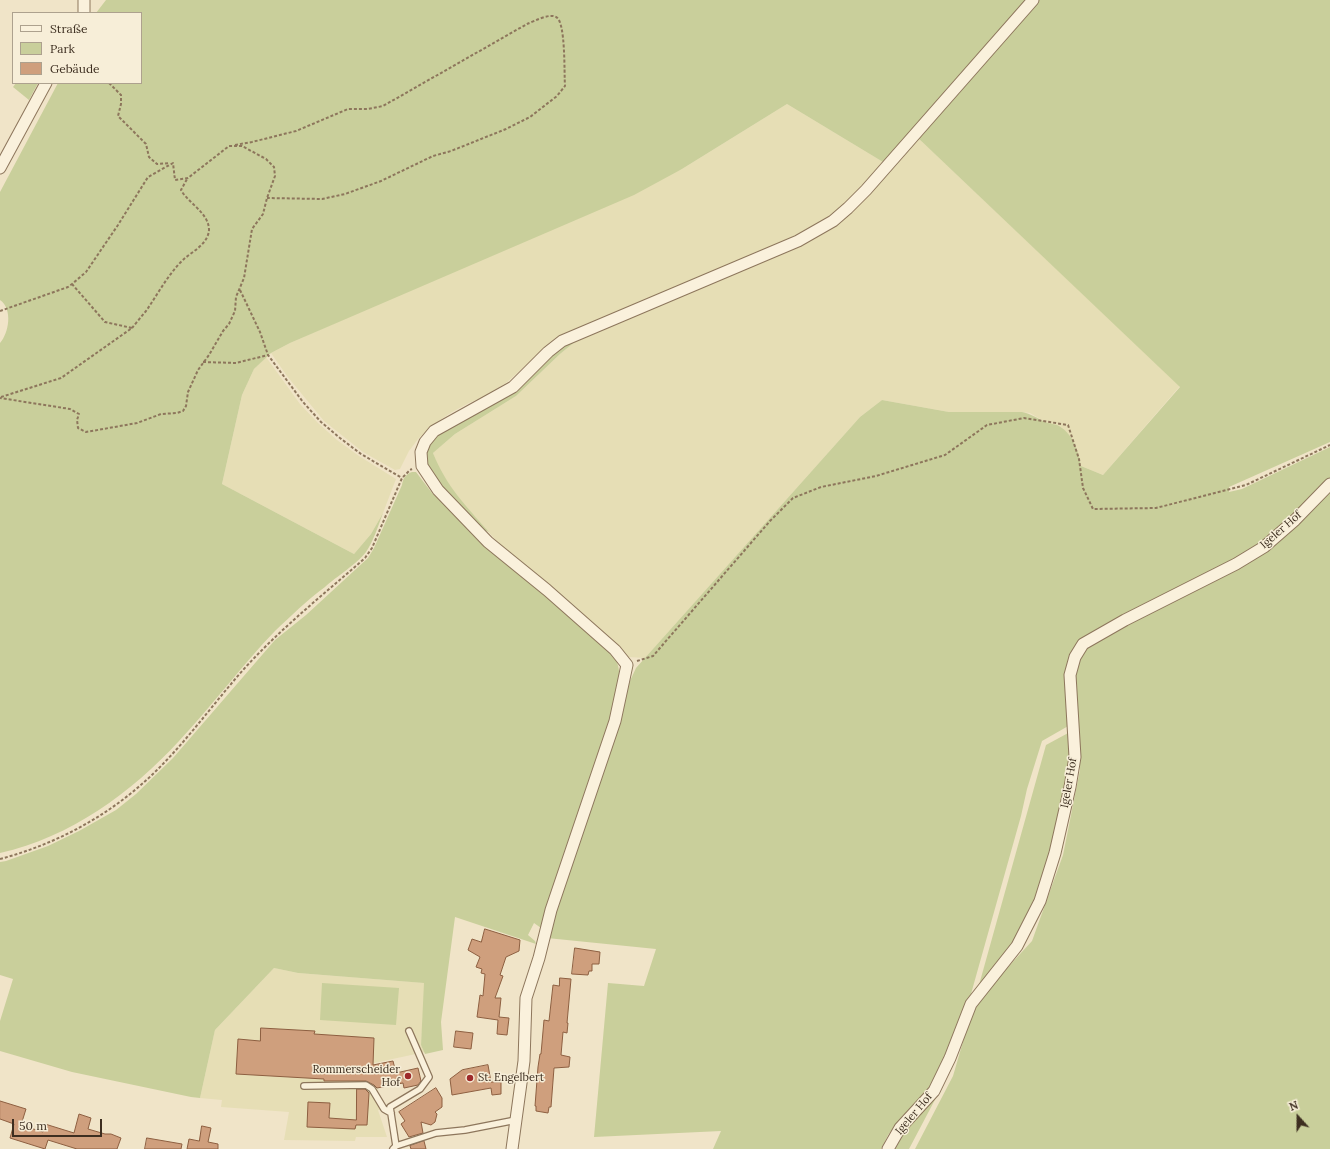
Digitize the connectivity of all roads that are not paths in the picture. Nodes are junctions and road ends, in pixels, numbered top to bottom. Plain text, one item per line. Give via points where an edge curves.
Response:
1 (84, 0) edge
2 (1033, 0) edge
3 (84, 12) edge
4 (45, 84) edge
5 (0, 168) edge
6 (1330, 484) edge
7 (409, 1031) dead end
8 (304, 1086) dead end
9 (391, 1113) junction
10 (516, 1120) junction
11 (394, 1147) edge
12 (512, 1149) edge
13 (888, 1149) edge

1 - 3 street
2 - 10 street via 866,190 833,221 798,241 562,341 513,386 444,424 425,442 421,452 422,466 438,490 488,542 615,650 627,665 615,721 551,910 526,998 524,1061
4 - 5 street
6 - 13 street, Igeler Hof via 1264,547 1083,644 1075,657 1070,675 1075,757 1070,787 1055,853 1040,901 1017,946 971,1004 934,1091 900,1128
7 - 9 lane via 429,1077 420,1089 390,1107
8 - 9 lane via 366,1085 372,1089 384,1109
9 - 11 lane
10 - 11 lane via 436,1133
10 - 12 street

